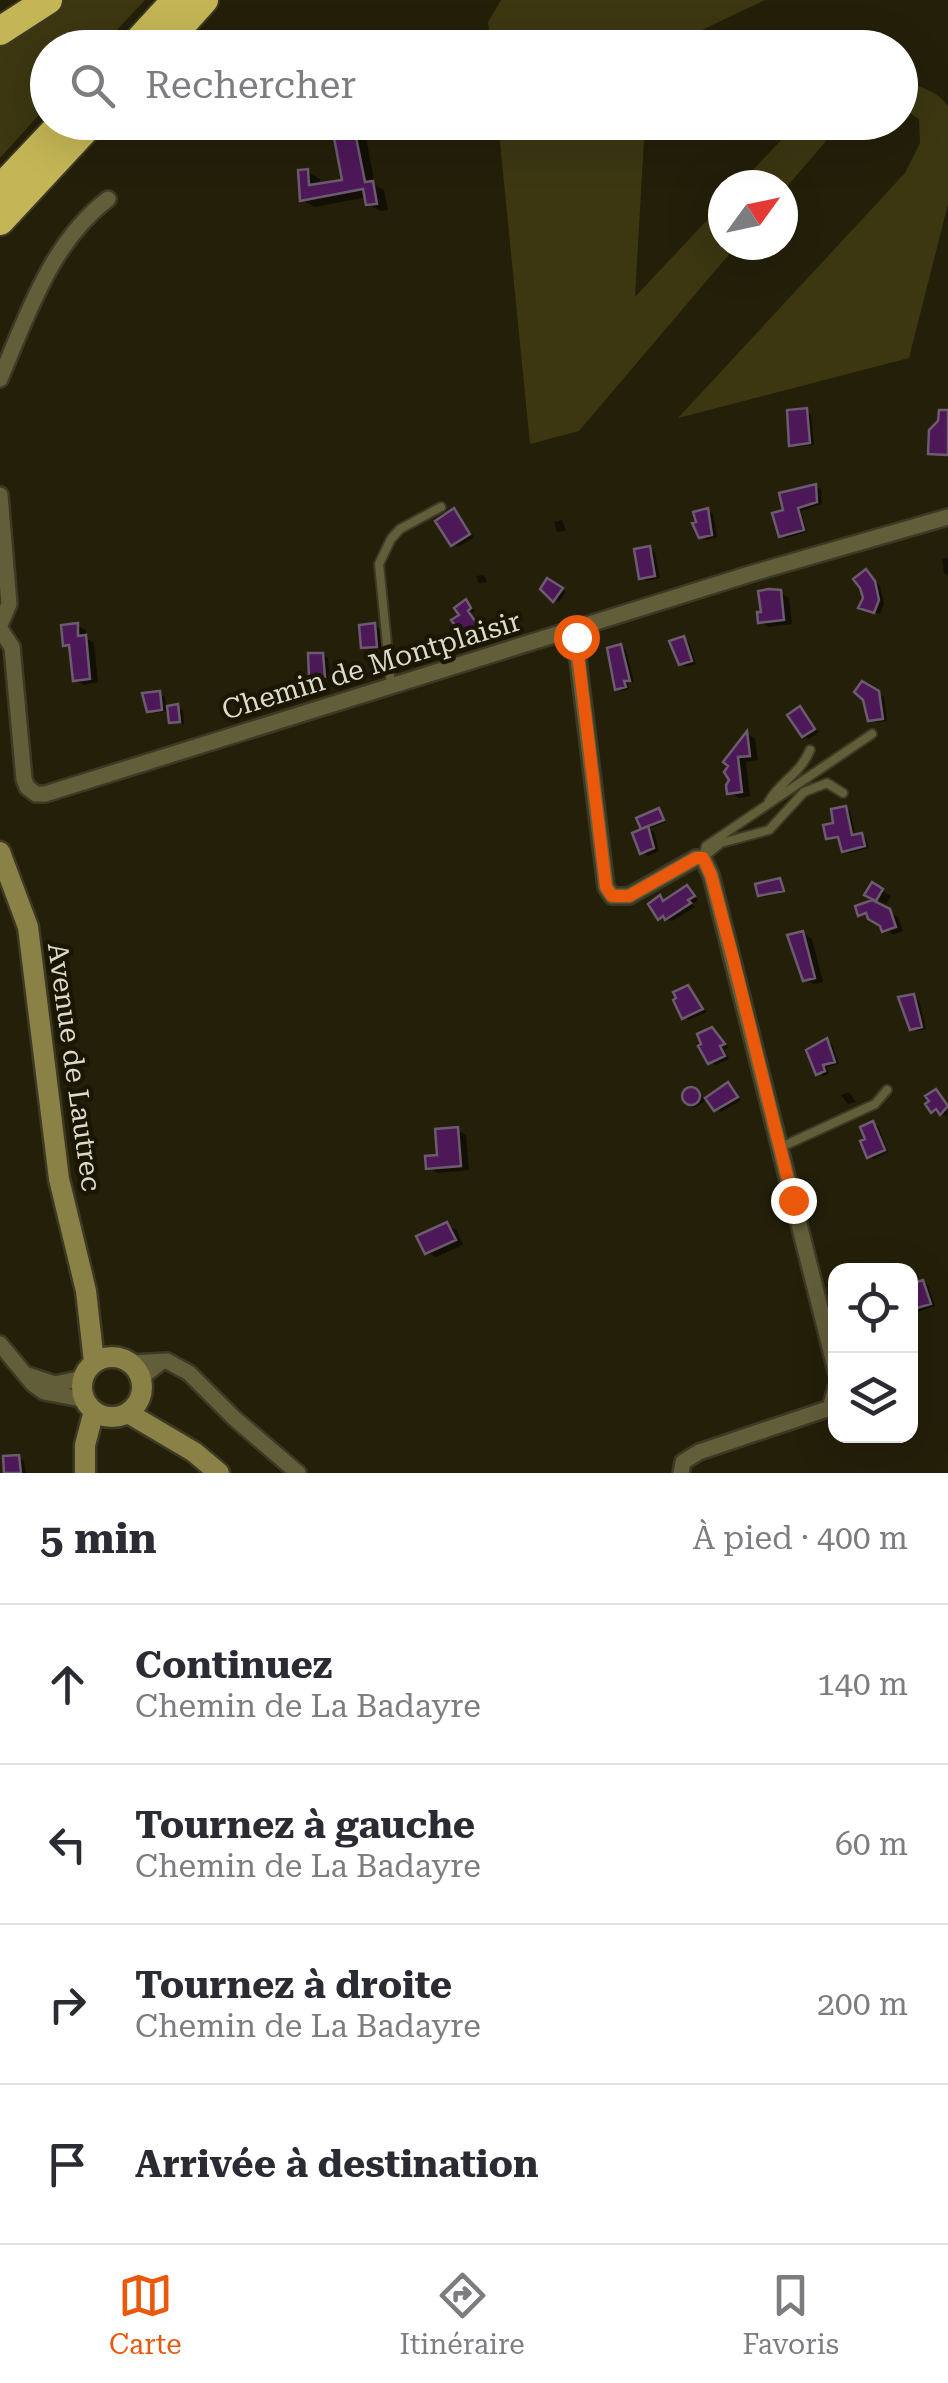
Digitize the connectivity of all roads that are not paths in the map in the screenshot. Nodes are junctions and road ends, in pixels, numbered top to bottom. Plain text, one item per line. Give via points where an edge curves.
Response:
1 (48, 0) edge
2 (176, 0) edge
3 (204, 0) edge
4 (148, 30) edge
5 (177, 30) edge
6 (0, 31) edge
7 (46, 140) edge
8 (76, 140) edge
9 (51, 168) junction
10 (0, 189) edge
11 (108, 199) dead end
12 (0, 221) edge
13 (0, 236) edge
14 (0, 380) edge
15 (0, 496) edge
16 (441, 507) dead end
17 (948, 517) edge
18 (0, 627) edge
19 (574, 628) junction
20 (390, 685) junction
21 (872, 734) dead end
22 (810, 750) dead end
23 (842, 793) dead end
24 (767, 805) junction
25 (0, 852) edge
26 (703, 858) junction
27 (887, 1090) dead end
28 (778, 1148) junction
29 (86, 1291) junction
30 (0, 1344) edge
31 (831, 1353) edge
32 (89, 1370) junction
33 (133, 1372) junction
34 (24, 1374) junction
35 (828, 1409) edge
36 (106, 1410) junction
37 (194, 1452) junction
38 (86, 1469) edge
39 (219, 1473) edge
40 (298, 1473) edge
41 (681, 1473) edge

1 - 6 highway
2 - 4 highway
3 - 5 highway
7 - 10 highway
8 - 9 highway
9 - 12 highway
9 - 13 highway
11 - 14 street via 57,256
15 - 18 street via 9,604
16 - 20 lane via 400,529 380,564
17 - 19 street, Chemin de Montplaisir
18 - 20 street, Chemin de Montplaisir via 12,648 26,788 36,794
19 - 20 street, Chemin de Montplaisir
19 - 26 street via 606,887 612,896 629,896
21 - 24 lane
22 - 24 lane via 804,766
23 - 26 lane via 827,783 804,792 769,830 722,844
24 - 26 lane via 706,846
25 - 29 main road, Avenue de Lautrec via 28,927 59,1179
26 - 28 street
27 - 28 lane via 875,1104
28 - 31 street
29 - 32 main road, Avenue de Lautrec
29 - 33 main road, Avenue de Lautrec
30 - 34 street
32 - 33 main road
32 - 34 street via 55,1384
32 - 36 main road, Avenue de Lautrec
33 - 36 main road
33 - 37 main road, Avenue de Lautrec via 164,1422
33 - 40 street via 167,1362 189,1373
34 - 36 street via 44,1392
35 - 41 street via 699,1452 683,1462
36 - 37 main road
36 - 38 main road
37 - 39 main road

